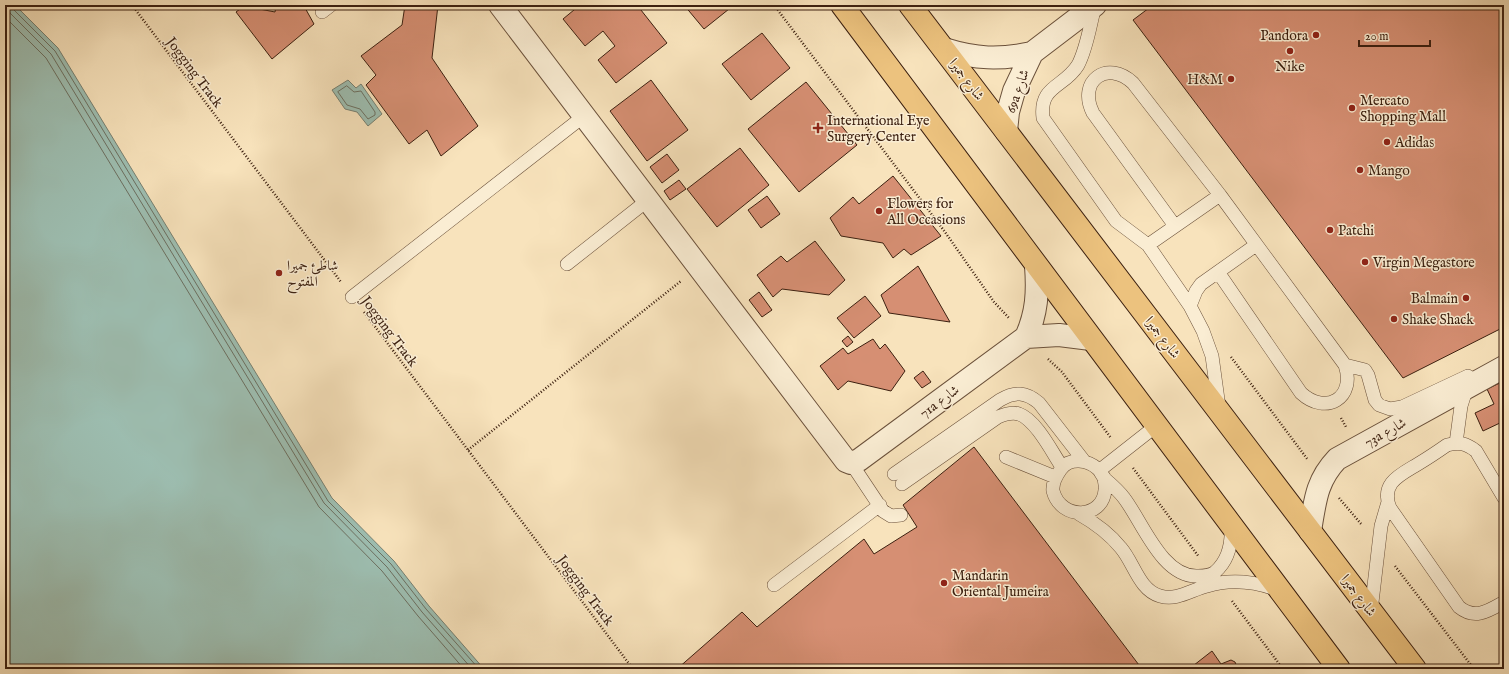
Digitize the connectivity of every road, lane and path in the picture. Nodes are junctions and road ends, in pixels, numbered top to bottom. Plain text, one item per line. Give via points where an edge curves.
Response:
1 (132, 5) edge
2 (500, 5) edge
3 (774, 5) edge
4 (842, 5) edge
5 (910, 5) edge
6 (1095, 5) edge
7 (944, 49) junction
8 (1032, 53) junction
9 (584, 116) junction
10 (1006, 131) junction
11 (1220, 195) junction
12 (648, 200) junction
13 (1175, 226) junction
14 (945, 232) dead end
15 (1148, 245) junction
16 (1256, 246) junction
17 (567, 264) dead end
18 (1036, 266) junction
19 (699, 267) junction
20 (1218, 272) junction
21 (352, 297) junction
22 (1190, 306) junction
23 (1026, 337) junction
24 (1091, 339) junction
25 (1345, 365) junction
26 (1502, 369) edge
27 (1467, 387) junction
28 (1331, 403) junction
29 (1219, 411) junction
30 (1156, 426) junction
31 (1456, 443) junction
32 (1358, 446) junction
33 (468, 450) junction
34 (1006, 457) dead end
35 (1084, 461) junction
36 (850, 462) junction
37 (1059, 472) junction
38 (1102, 474) junction
39 (1504, 498) edge
40 (1388, 502) junction
41 (880, 505) junction
42 (1079, 514) junction
43 (901, 515) dead end
44 (1231, 526) junction
45 (1310, 531) junction
46 (1183, 575) junction
47 (774, 585) dead end
48 (1280, 591) junction
49 (1184, 595) junction
50 (1504, 602) edge
51 (1371, 611) junction
52 (633, 669) edge
53 (1339, 669) edge
54 (1415, 669) edge

1 - 21 path, Jogging Track
2 - 9 street
3 - 14 path
4 - 18 main road
5 - 7 main road, شارع جميرا
6 - 8 street, 69a شارع
6 - 15 lane via 1081,59 1068,78 1049,91 1043,104 1043,118 1116,221
7 - 8 street, 69a شارع via 988,58 1009,58
7 - 10 main road, شارع جميرا
8 - 10 street, 69a شارع via 1014,91
9 - 12 street
9 - 21 lane
10 - 29 main road, شارع جميرا
11 - 13 lane
11 - 13 lane via 1133,83 1124,75 1113,72 1102,74 1093,81 1088,91 1090,108
11 - 16 lane
12 - 17 lane
12 - 19 street
13 - 15 lane
15 - 22 lane
16 - 20 lane
16 - 25 lane
18 - 23 street, 71a شارع via 1038,303 1034,321
18 - 24 main road
19 - 33 path
19 - 36 street via 846,461
20 - 22 lane via 1199,287
20 - 28 lane via 1301,393 1310,401 1320,404
21 - 33 path, Jogging Track
22 - 29 lane via 1212,356
23 - 24 street via 1059,335
23 - 36 street, 71a شارع via 859,460
24 - 30 main road
25 - 26 lane via 1364,370 1368,375 1375,400 1379,405 1390,409 1402,407 1465,377
25 - 28 lane via 1349,376 1347,388 1341,397
26 - 27 street, 73a شارع
27 - 31 lane via 1461,406
27 - 32 street, 73a شارع
28 - 32 path
29 - 45 main road, شارع جميرا
30 - 38 lane
30 - 44 main road
31 - 39 lane via 1470,446 1476,451
31 - 40 lane via 1394,478 1388,490
32 - 45 street, 73a شارع via 1337,459 1322,478
33 - 52 path, Jogging Track
34 - 37 lane
35 - 37 lane via 1076,461
35 - 37 lane via 1039,403 1031,396 1020,393 1010,394 1000,400 898,479 998,416 1008,413 1028,418
35 - 38 lane via 1092,464
36 - 41 lane
37 - 42 lane via 1053,490 1057,502 1066,511
38 - 42 lane via 1105,490 1101,502 1091,511
38 - 46 lane via 1124,498 1150,543
40 - 50 lane via 1460,607 1471,614 1477,614
40 - 51 lane via 1381,526
41 - 43 lane via 887,514
41 - 47 lane
42 - 49 lane via 1095,523 1118,544 1149,590 1160,596 1172,598
44 - 46 lane via 1232,539 1222,566 1212,574 1204,576
44 - 48 main road
45 - 51 main road, شارع جميرا
46 - 49 lane
48 - 49 lane via 1266,586 1234,582 1206,586
48 - 53 main road
51 - 54 main road, شارع جميرا

